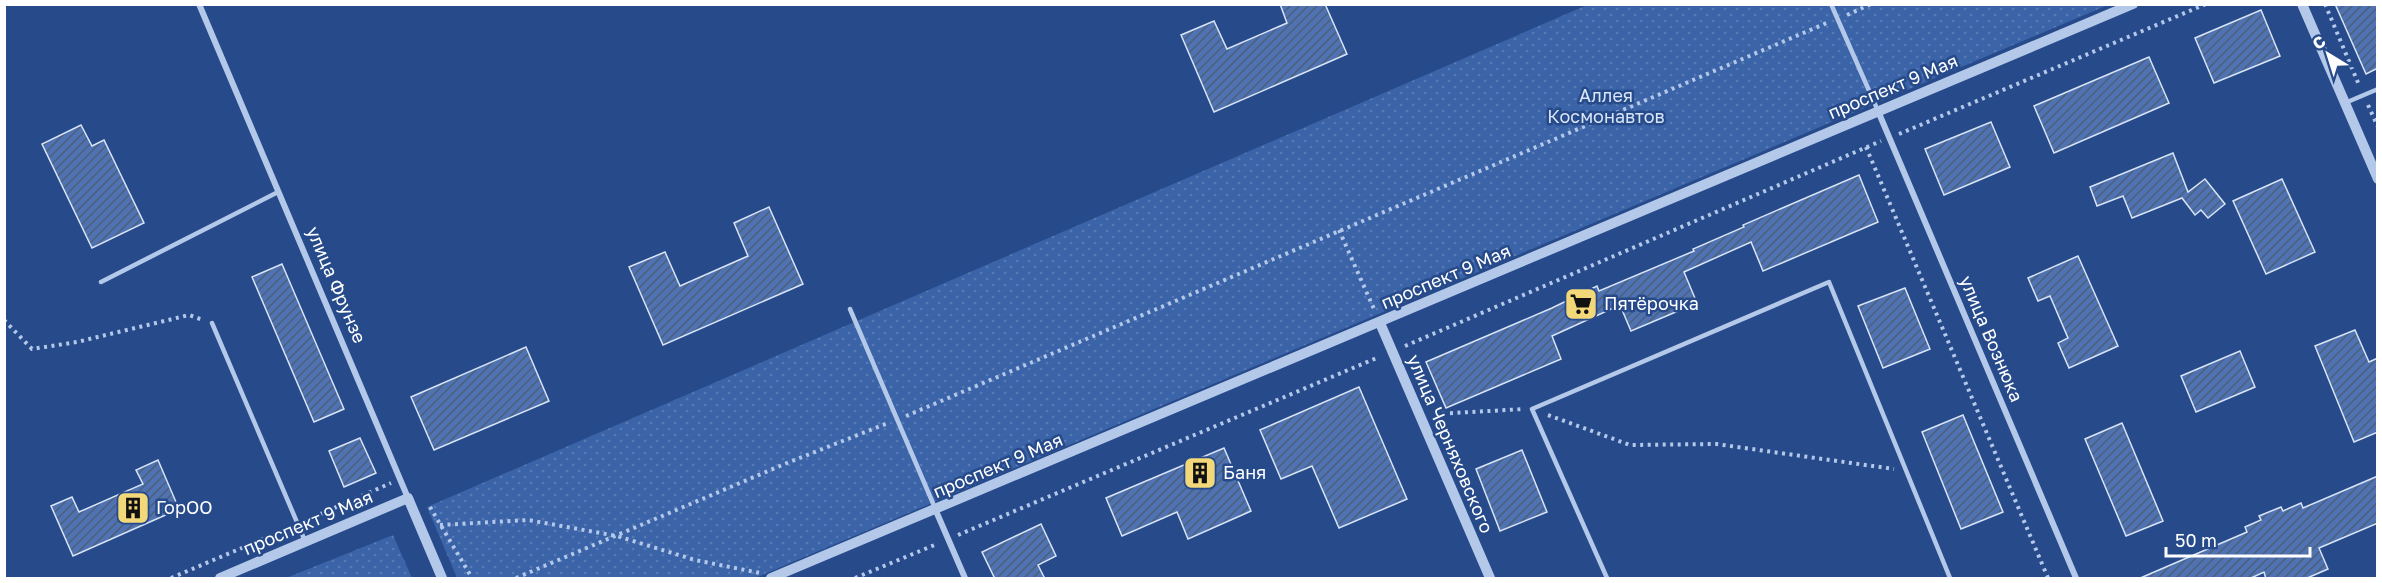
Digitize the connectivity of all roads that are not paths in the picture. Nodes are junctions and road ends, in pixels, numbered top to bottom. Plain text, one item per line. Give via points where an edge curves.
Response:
1 (199, 4) edge
2 (1832, 4) edge
3 (2133, 4) edge
4 (2302, 4) edge
5 (2378, 89) edge
6 (2344, 103) junction
7 (1878, 111) junction
8 (2378, 179) edge
9 (278, 192) junction
10 (101, 282) dead end
11 (850, 309) dead end
12 (212, 323) road end
13 (1380, 323) junction
14 (408, 498) junction
15 (936, 510) junction
16 (306, 542) junction
17 (773, 578) edge
18 (220, 579) edge
19 (442, 579) edge
20 (965, 579) edge
21 (1490, 579) edge
22 (1607, 579) edge
23 (1950, 579) edge
24 (2076, 579) edge

1 - 9 street, улица Фрунзе
2 - 7 lane
3 - 7 street, проспект 9 Мая
4 - 6 street
5 - 6 lane
6 - 8 street
7 - 13 street, проспект 9 Мая
7 - 24 street, улица Вознюка
9 - 10 lane
9 - 14 street, улица Фрунзе
11 - 15 lane
12 - 16 lane
13 - 15 street, проспект 9 Мая
13 - 21 street, улица Черняховского
14 - 16 street, проспект 9 Мая
14 - 19 street, улица Фрунзе
15 - 17 street, проспект 9 Мая
15 - 20 street
16 - 18 street, проспект 9 Мая
22 - 23 lane via 1532,409 1829,282

